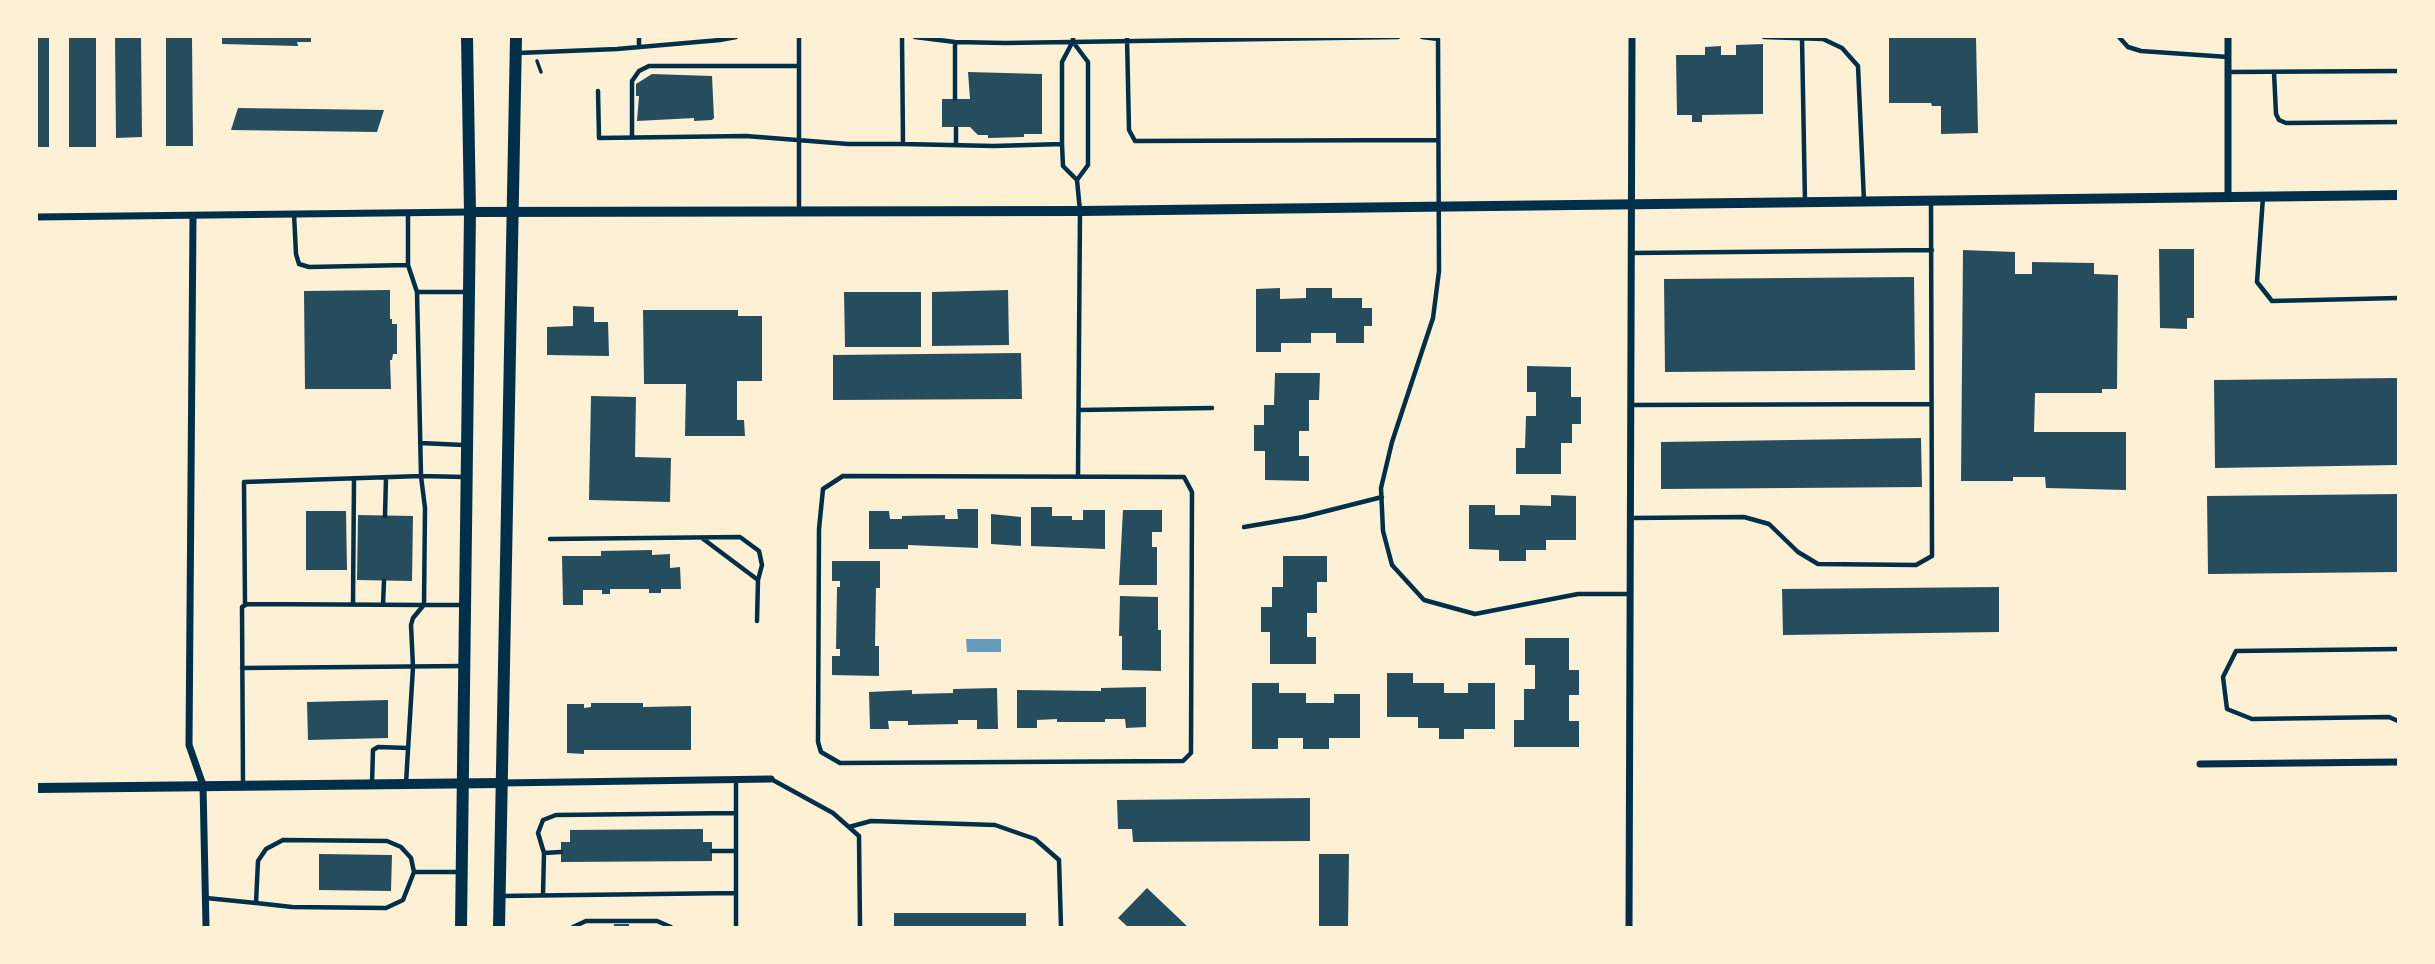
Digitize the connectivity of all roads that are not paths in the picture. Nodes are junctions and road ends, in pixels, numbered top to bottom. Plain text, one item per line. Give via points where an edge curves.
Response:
1 (467, 37) edge
2 (516, 37) edge
3 (639, 37) edge
4 (736, 37) edge
5 (799, 37) edge
6 (902, 37) edge
7 (915, 37) edge
8 (1287, 37) edge
9 (1392, 37) edge
10 (1398, 37) edge
11 (1422, 37) edge
12 (1632, 37) edge
13 (1764, 37) edge
14 (2119, 37) edge
15 (2228, 37) edge
16 (1438, 38) edge
17 (1802, 38) edge
18 (1073, 39) edge
19 (1127, 39) edge
20 (955, 42) junction
21 (639, 46) junction
22 (516, 53) junction
23 (2228, 57) junction
24 (798, 66) junction
25 (2398, 71) edge
26 (2227, 72) junction
27 (2274, 72) junction
28 (598, 91) dead end
29 (955, 99) dead end
30 (2398, 122) edge
31 (956, 128) dead end
32 (632, 137) junction
33 (798, 139) junction
34 (1438, 140) junction
35 (903, 144) junction
36 (1062, 144) junction
37 (956, 145) junction
38 (1077, 180) junction
39 (2398, 195) edge
40 (2228, 196) junction
41 (2263, 196) junction
42 (1864, 201) junction
43 (1931, 201) junction
44 (1805, 202) junction
45 (1438, 205) junction
46 (1632, 205) junction
47 (800, 210) junction
48 (1080, 211) junction
49 (408, 212) junction
50 (470, 212) junction
51 (513, 212) junction
52 (294, 214) junction
53 (193, 216) junction
54 (37, 217) edge
55 (1932, 250) junction
56 (1632, 253) junction
57 (408, 265) junction
58 (416, 290) junction
59 (470, 292) junction
60 (2398, 298) edge
61 (1932, 404) junction
62 (1631, 405) junction
63 (1212, 408) dead end
64 (1079, 410) junction
65 (419, 443) junction
66 (467, 445) junction
67 (1078, 475) junction
68 (386, 477) junction
69 (421, 477) junction
70 (466, 477) junction
71 (354, 479) junction
72 (1382, 498) junction
73 (385, 516) dead end
74 (1631, 518) junction
75 (1244, 527) dead end
76 (700, 537) junction
77 (550, 539) dead end
78 (758, 580) junction
79 (384, 581) dead end
80 (1630, 594) junction
81 (353, 604) junction
82 (245, 605) junction
83 (383, 605) junction
84 (424, 605) junction
85 (466, 605) junction
86 (757, 621) dead end
87 (2398, 649) edge
88 (465, 666) junction
89 (413, 667) junction
90 (241, 668) junction
91 (2398, 721) edge
92 (408, 748) junction
93 (2398, 762) edge
94 (2200, 764) dead end
95 (771, 779) joint
96 (736, 780) junction
97 (372, 783) junction
98 (405, 783) junction
99 (464, 783) junction
100 (500, 783) junction
101 (203, 785) junction
102 (243, 785) junction
103 (37, 788) edge
104 (736, 813) junction
105 (849, 827) junction
106 (712, 851) dead end
107 (736, 851) junction
108 (561, 852) dead end
109 (544, 853) junction
110 (414, 872) junction
111 (462, 872) junction
112 (736, 893) junction
113 (543, 895) junction
114 (499, 896) junction
115 (206, 898) junction
116 (256, 904) junction
117 (206, 927) edge
118 (461, 927) edge
119 (499, 927) edge
120 (573, 927) edge
121 (671, 927) edge
122 (736, 927) edge
123 (860, 927) edge
124 (1061, 927) edge
125 (1629, 927) edge

1 - 50 main road
2 - 22 main road
3 - 21 lane
4 - 21 lane
5 - 24 lane
6 - 35 lane
7 - 20 lane
8 - 9 lane
8 - 19 lane
9 - 10 lane
11 - 16 lane
12 - 46 street
13 - 17 lane
14 - 23 lane via 2128,47 2141,51
15 - 23 street
16 - 34 lane
17 - 42 lane via 1823,39 1842,48 1858,66
17 - 44 lane
18 - 19 lane
18 - 20 lane
18 - 36 lane via 1062,62
18 - 38 lane via 1088,62 1088,165
19 - 34 lane via 1129,130 1135,141
20 - 29 lane
21 - 22 lane
22 - 51 main road
23 - 26 street
24 - 32 lane via 649,66 632,82
24 - 33 lane
25 - 27 lane
26 - 27 lane
26 - 40 street
27 - 30 lane via 2276,114 2286,123
28 - 32 lane via 599,138
31 - 37 lane
32 - 33 lane
33 - 35 lane
33 - 47 lane
34 - 45 lane
35 - 37 lane
36 - 37 lane
36 - 38 lane via 1063,166
38 - 48 lane
39 - 41 main road
40 - 41 main road
40 - 43 main road
41 - 60 lane via 2257,282 2272,301
42 - 43 main road
42 - 44 main road
43 - 55 lane
44 - 46 main road
45 - 46 main road
45 - 48 main road
45 - 72 lane via 1439,271 1433,318 1392,442
46 - 56 street
47 - 48 main road
47 - 51 main road
48 - 64 lane
49 - 50 street
49 - 52 street
49 - 57 lane
50 - 51 main road
50 - 59 main road
51 - 100 main road
52 - 53 street
52 - 57 lane via 299,264
53 - 54 street
53 - 101 street via 189,745
55 - 56 lane
55 - 61 lane
56 - 62 street
57 - 58 lane
58 - 59 lane
58 - 65 lane
59 - 66 main road
61 - 62 lane
61 - 74 lane via 1932,556 1916,565 1818,564 1769,524 1744,517
62 - 74 street
63 - 64 lane
64 - 67 lane
65 - 66 lane
65 - 69 lane
66 - 70 main road
67 - 67 lane via 843,477 823,489 819,542 821,752 840,763 1183,761 1191,753 1192,492 1184,477
68 - 69 lane
68 - 71 lane
68 - 73 lane
69 - 70 lane
69 - 84 lane
70 - 85 main road
71 - 81 lane
71 - 82 lane via 244,482
72 - 75 lane
72 - 80 lane via 1383,531 1392,565 1424,600 1475,614 1578,594
74 - 80 street
76 - 77 lane
76 - 78 lane
76 - 78 lane via 740,537 760,551
78 - 86 lane
79 - 83 lane
80 - 125 street
81 - 82 lane
81 - 83 lane
82 - 90 lane via 241,612
83 - 84 lane
84 - 85 lane
84 - 89 lane via 411,625
85 - 88 main road
87 - 91 lane via 2236,651 2223,677 2227,709 2252,719 2389,717
88 - 89 lane
88 - 99 main road
89 - 90 lane
89 - 92 lane
90 - 102 lane
92 - 97 lane via 373,750
92 - 98 lane
93 - 94 street
95 - 96 street
95 - 105 lane via 833,813
96 - 100 street
96 - 104 lane
97 - 98 street
97 - 102 street
98 - 99 street
99 - 100 street
99 - 111 main road
100 - 114 main road
101 - 102 street
101 - 103 street
101 - 115 street
104 - 107 lane
104 - 109 lane via 556,815 543,820 538,833
105 - 123 lane via 859,836
105 - 124 lane via 871,821 995,825 1035,839 1059,860
106 - 107 lane
107 - 112 lane
108 - 109 lane
109 - 113 lane
110 - 111 lane
110 - 116 lane via 403,900 386,908
110 - 116 lane via 411,858 387,841 283,840 266,849 258,861
111 - 118 main road
112 - 113 lane
112 - 122 lane
113 - 114 lane
114 - 119 main road
115 - 116 lane
115 - 117 street
120 - 121 lane via 586,921 657,921

